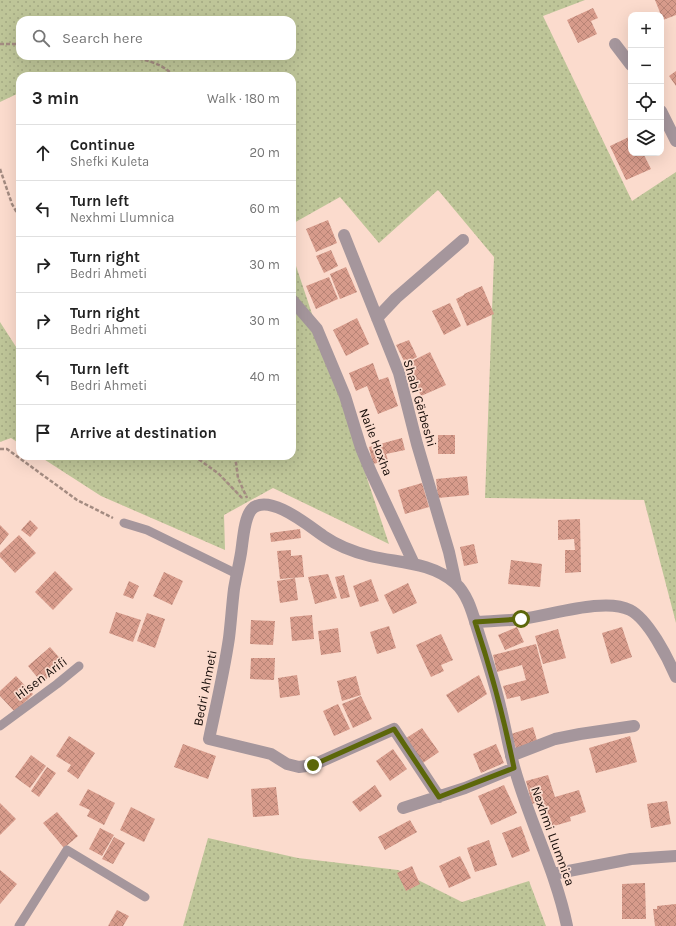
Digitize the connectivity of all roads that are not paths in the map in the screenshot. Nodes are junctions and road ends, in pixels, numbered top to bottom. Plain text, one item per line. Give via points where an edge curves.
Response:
1 (615, 44) dead end
2 (628, 61) edge
3 (664, 117) edge
4 (676, 141) edge
5 (344, 235) dead end
6 (463, 240) dead end
7 (296, 305) edge
8 (377, 318) junction
9 (252, 509) joint
10 (124, 523) road end
11 (414, 564) junction
12 (238, 574) junction
13 (456, 584) junction
14 (475, 622) junction
15 (79, 666) dead end
16 (676, 677) edge
17 (0, 726) edge
18 (634, 726) dead end
19 (513, 762) junction
20 (439, 797) junction
21 (403, 808) dead end
22 (676, 856) edge
23 (553, 874) junction
24 (145, 897) dead end
25 (19, 926) edge
26 (567, 926) edge

1 - 2 street
3 - 4 street
5 - 8 street, Shabi Gërbeshi
6 - 8 street via 396,298
7 - 11 street, Naile Hoxha via 317,329 345,396 361,448
8 - 13 street, Shabi Gërbeshi via 399,373
9 - 11 street, Nexhmi Llumnica via 269,504 293,514 333,542 351,550
9 - 12 street, Bedri Ahmeti via 244,532
10 - 12 lane via 147,530
11 - 13 street, Nexhmi Llumnica via 442,574
12 - 20 street, Bedri Ahmeti via 228,646 209,739 271,754 287,764 298,767 313,765 394,729
13 - 14 street, Nexhmi Llumnica via 466,597
14 - 16 street via 521,619 604,605 620,605 631,610 643,621 668,658
14 - 19 street, Nexhmi Llumnica via 494,682
15 - 17 lane, Hisen Arifi
18 - 19 street via 554,739
19 - 20 street
19 - 23 street, Nexhmi Llumnica via 523,796
20 - 21 street
22 - 23 street via 631,859
23 - 26 street, Nexhmi Llumnica
24 - 25 lane via 67,850

